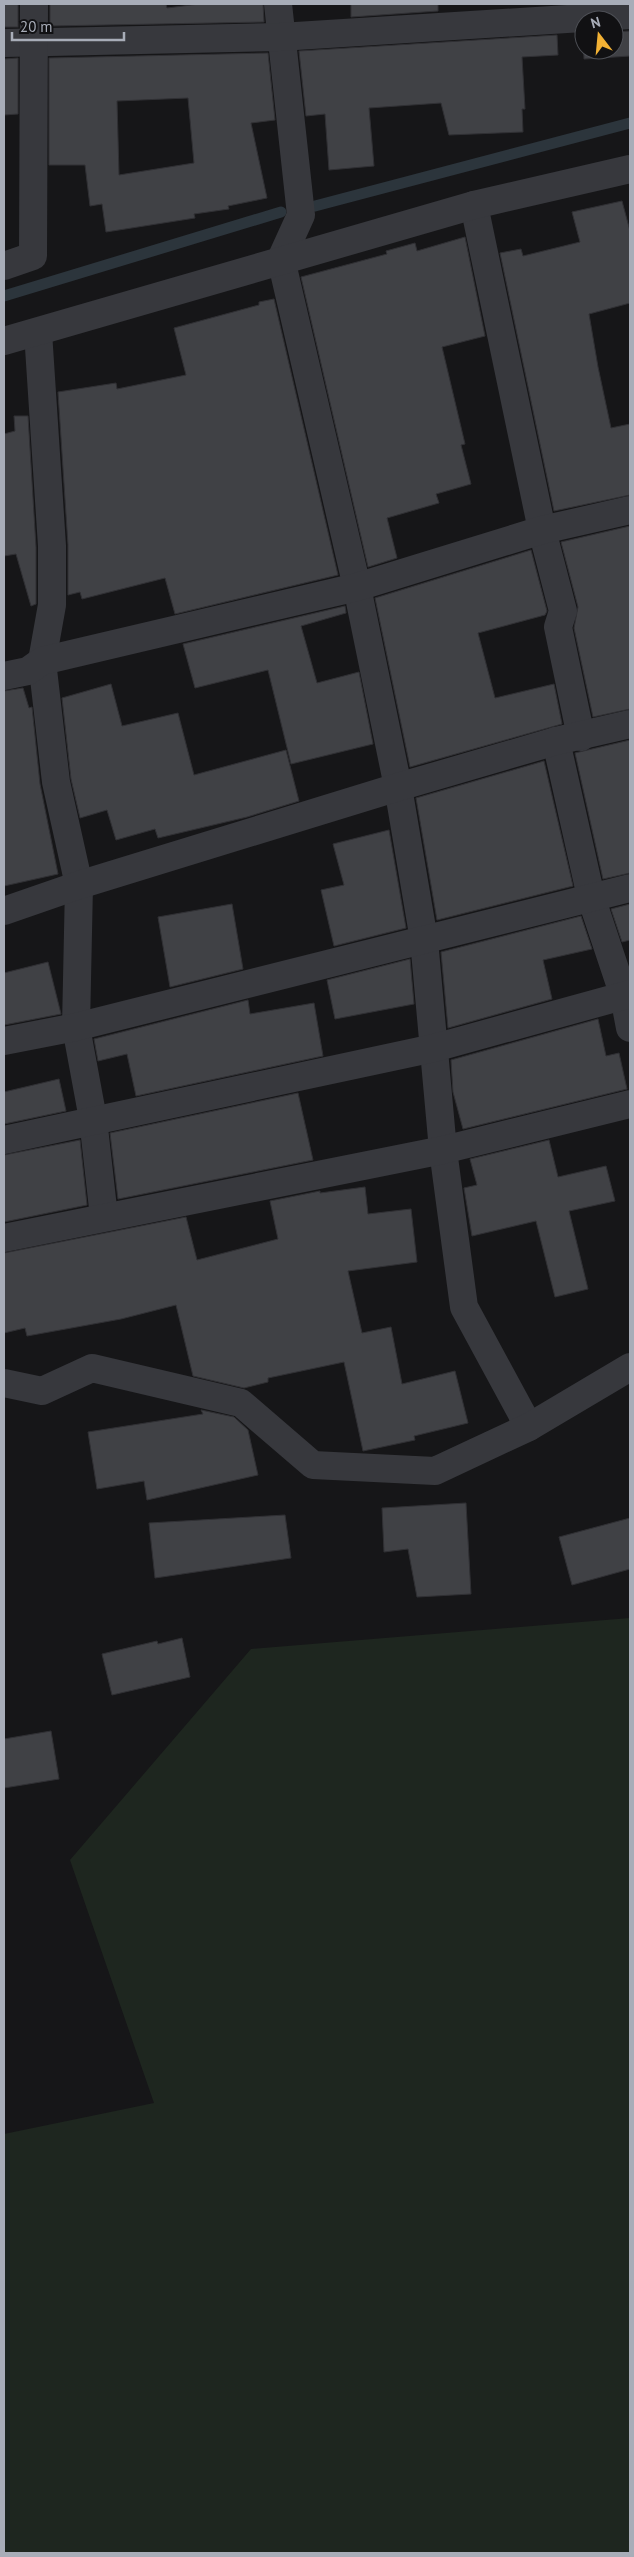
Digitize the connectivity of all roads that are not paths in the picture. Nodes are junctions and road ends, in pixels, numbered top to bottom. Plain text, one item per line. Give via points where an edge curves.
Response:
1 (34, 4) edge
2 (278, 4) edge
3 (478, 14) edge
4 (630, 14) edge
5 (280, 37) junction
6 (4, 43) edge
7 (35, 44) junction
8 (630, 169) edge
9 (474, 205) junction
10 (282, 259) junction
11 (4, 266) edge
12 (38, 332) junction
13 (4, 341) edge
14 (630, 510) edge
15 (542, 530) junction
16 (356, 587) junction
17 (42, 661) junction
18 (4, 676) edge
19 (630, 724) edge
20 (569, 739) junction
21 (398, 787) junction
22 (79, 885) junction
23 (630, 888) edge
24 (591, 897) junction
25 (4, 911) edge
26 (424, 940) junction
27 (627, 995) edge
28 (76, 1027) junction
29 (630, 1028) edge
30 (4, 1041) edge
31 (434, 1048) junction
32 (630, 1104) edge
33 (94, 1119) junction
34 (4, 1140) edge
35 (442, 1150) junction
36 (104, 1217) junction
37 (4, 1238) edge
38 (630, 1367) edge
39 (4, 1383) edge
40 (529, 1427) junction

1 - 7 street
2 - 5 street
3 - 4 street
3 - 5 street
5 - 7 street
5 - 10 street via 301,215
6 - 7 street
7 - 11 street via 33,256
8 - 9 street
9 - 10 street
9 - 15 street
10 - 12 street
10 - 16 street
12 - 13 street
12 - 17 street via 52,546 52,605
14 - 15 street
15 - 16 street
15 - 20 street via 563,611 558,627
16 - 17 street
16 - 21 street
17 - 18 street via 28,671
17 - 22 street via 56,782
19 - 20 street
20 - 21 street
20 - 24 street
21 - 22 street
21 - 26 street
22 - 25 street
22 - 28 street
23 - 24 street
24 - 26 street
24 - 27 street
26 - 28 street
26 - 31 street
27 - 29 street
27 - 31 street
28 - 30 street
28 - 33 street
31 - 33 street
31 - 35 street
32 - 35 street
33 - 34 street
33 - 36 street
35 - 36 street
35 - 40 street via 464,1307
36 - 37 street
38 - 40 street
39 - 40 street via 42,1391 92,1368 241,1403 313,1465 435,1470

